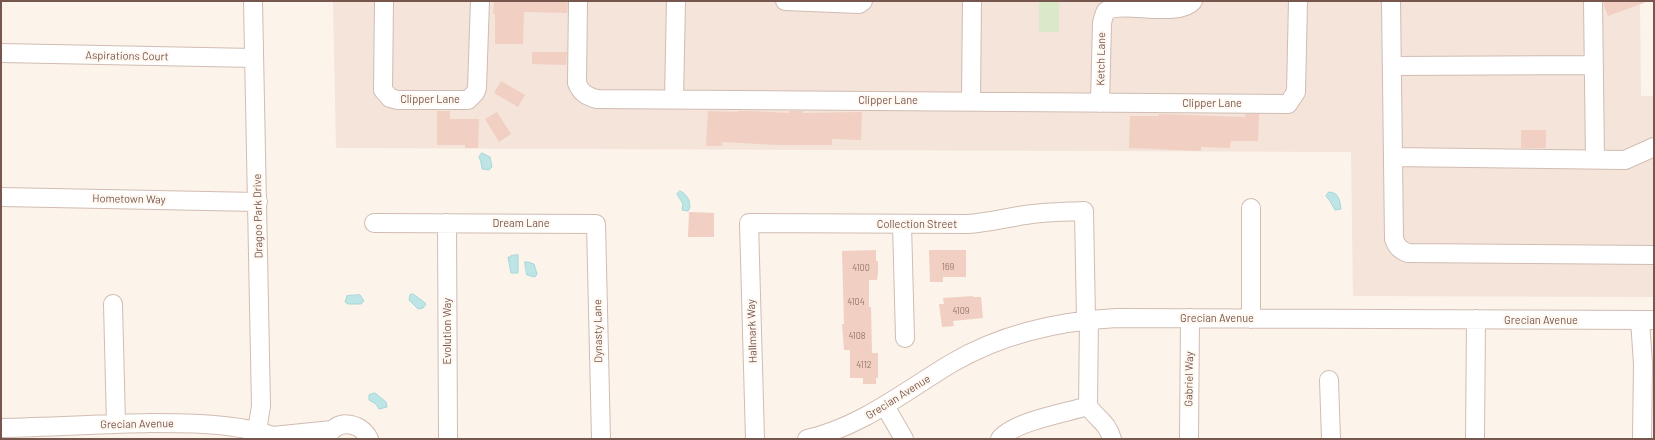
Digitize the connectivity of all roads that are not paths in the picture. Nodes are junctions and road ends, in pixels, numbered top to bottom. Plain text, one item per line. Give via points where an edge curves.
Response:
1 (253, 1) edge
2 (384, 1) edge
3 (480, 1) edge
4 (578, 1) edge
5 (676, 1) edge
6 (785, 1) edge
7 (863, 1) edge
8 (972, 1) edge
9 (1193, 1) edge
10 (1298, 1) edge
11 (1391, 1) edge
12 (1593, 1) edge
13 (1, 53) edge
14 (254, 58) junction
15 (1594, 64) junction
16 (1392, 66) junction
17 (674, 99) junction
18 (971, 100) junction
19 (1100, 103) junction
20 (1654, 147) edge
21 (1393, 157) junction
22 (1595, 159) junction
23 (1, 197) edge
24 (258, 202) junction
25 (1251, 208) dead end
26 (374, 222) dead end
27 (447, 223) junction
28 (749, 223) joint
29 (596, 224) joint
30 (902, 224) junction
31 (1654, 254) edge
32 (113, 304) dead end
33 (1190, 318) junction
34 (1251, 319) junction
35 (1476, 319) junction
36 (1087, 320) junction
37 (1647, 320) edge
38 (905, 338) dead end
39 (1648, 378) edge
40 (1329, 380) dead end
41 (885, 406) junction
42 (1088, 406) junction
43 (116, 424) junction
44 (1, 428) edge
45 (176, 431) edge
46 (29, 433) edge
47 (330, 434) edge
48 (269, 435) edge
49 (371, 439) edge
50 (448, 439) edge
51 (601, 439) edge
52 (755, 439) edge
53 (807, 439) edge
54 (904, 439) edge
55 (1000, 439) edge
56 (1112, 439) edge
57 (1189, 439) edge
58 (1331, 439) edge
59 (1475, 439) edge
60 (1642, 439) edge

1 - 14 street, Dragoo Park Drive
2 - 3 street, Clipper Lane via 383,90 390,98 398,100 468,100 476,93
4 - 17 street, Clipper Lane via 577,83 580,90 588,97 597,99
5 - 17 street
6 - 7 street via 859,4
8 - 18 street
9 - 19 street, Ketch Lane via 1180,8 1117,5 1107,11 1102,23
10 - 19 street, Clipper Lane via 1296,92 1288,104
11 - 16 street
12 - 15 street
13 - 14 street, Aspirations Court
14 - 24 street, Dragoo Park Drive
15 - 16 street
15 - 22 street
16 - 21 street
17 - 18 street, Clipper Lane
18 - 19 street, Clipper Lane
20 - 22 street via 1625,160
21 - 22 street
21 - 31 street via 1394,239 1402,251
23 - 24 street, Hometown Way
24 - 48 street, Dragoo Park Drive via 261,406
25 - 34 street
26 - 27 street, Dream Lane
27 - 29 street, Dream Lane
27 - 50 street, Evolution Way
28 - 30 street, Collection Street
28 - 52 street, Hallmark Way
29 - 51 street, Dynasty Lane
30 - 36 street, Collection Street via 967,224 1024,215 1084,211
30 - 38 street
32 - 43 street
33 - 34 street, Grecian Avenue
33 - 36 street, Grecian Avenue
33 - 57 street, Gabriel Way
34 - 35 street, Grecian Avenue
35 - 37 street, Grecian Avenue
35 - 59 street
36 - 41 street, Grecian Avenue via 1030,330 977,349
36 - 42 street
37 - 39 street
39 - 60 street
40 - 58 street
41 - 53 street, Grecian Avenue via 841,429
41 - 54 street
42 - 55 street via 1024,424
42 - 56 street via 1108,428
43 - 45 street, Grecian Avenue
43 - 46 street, Grecian Avenue
44 - 46 street, Grecian Avenue
45 - 48 street, Grecian Avenue via 222,425
47 - 48 street, Grecian Avenue
47 - 49 street, Grecian Avenue via 340,425 348,424 357,426

